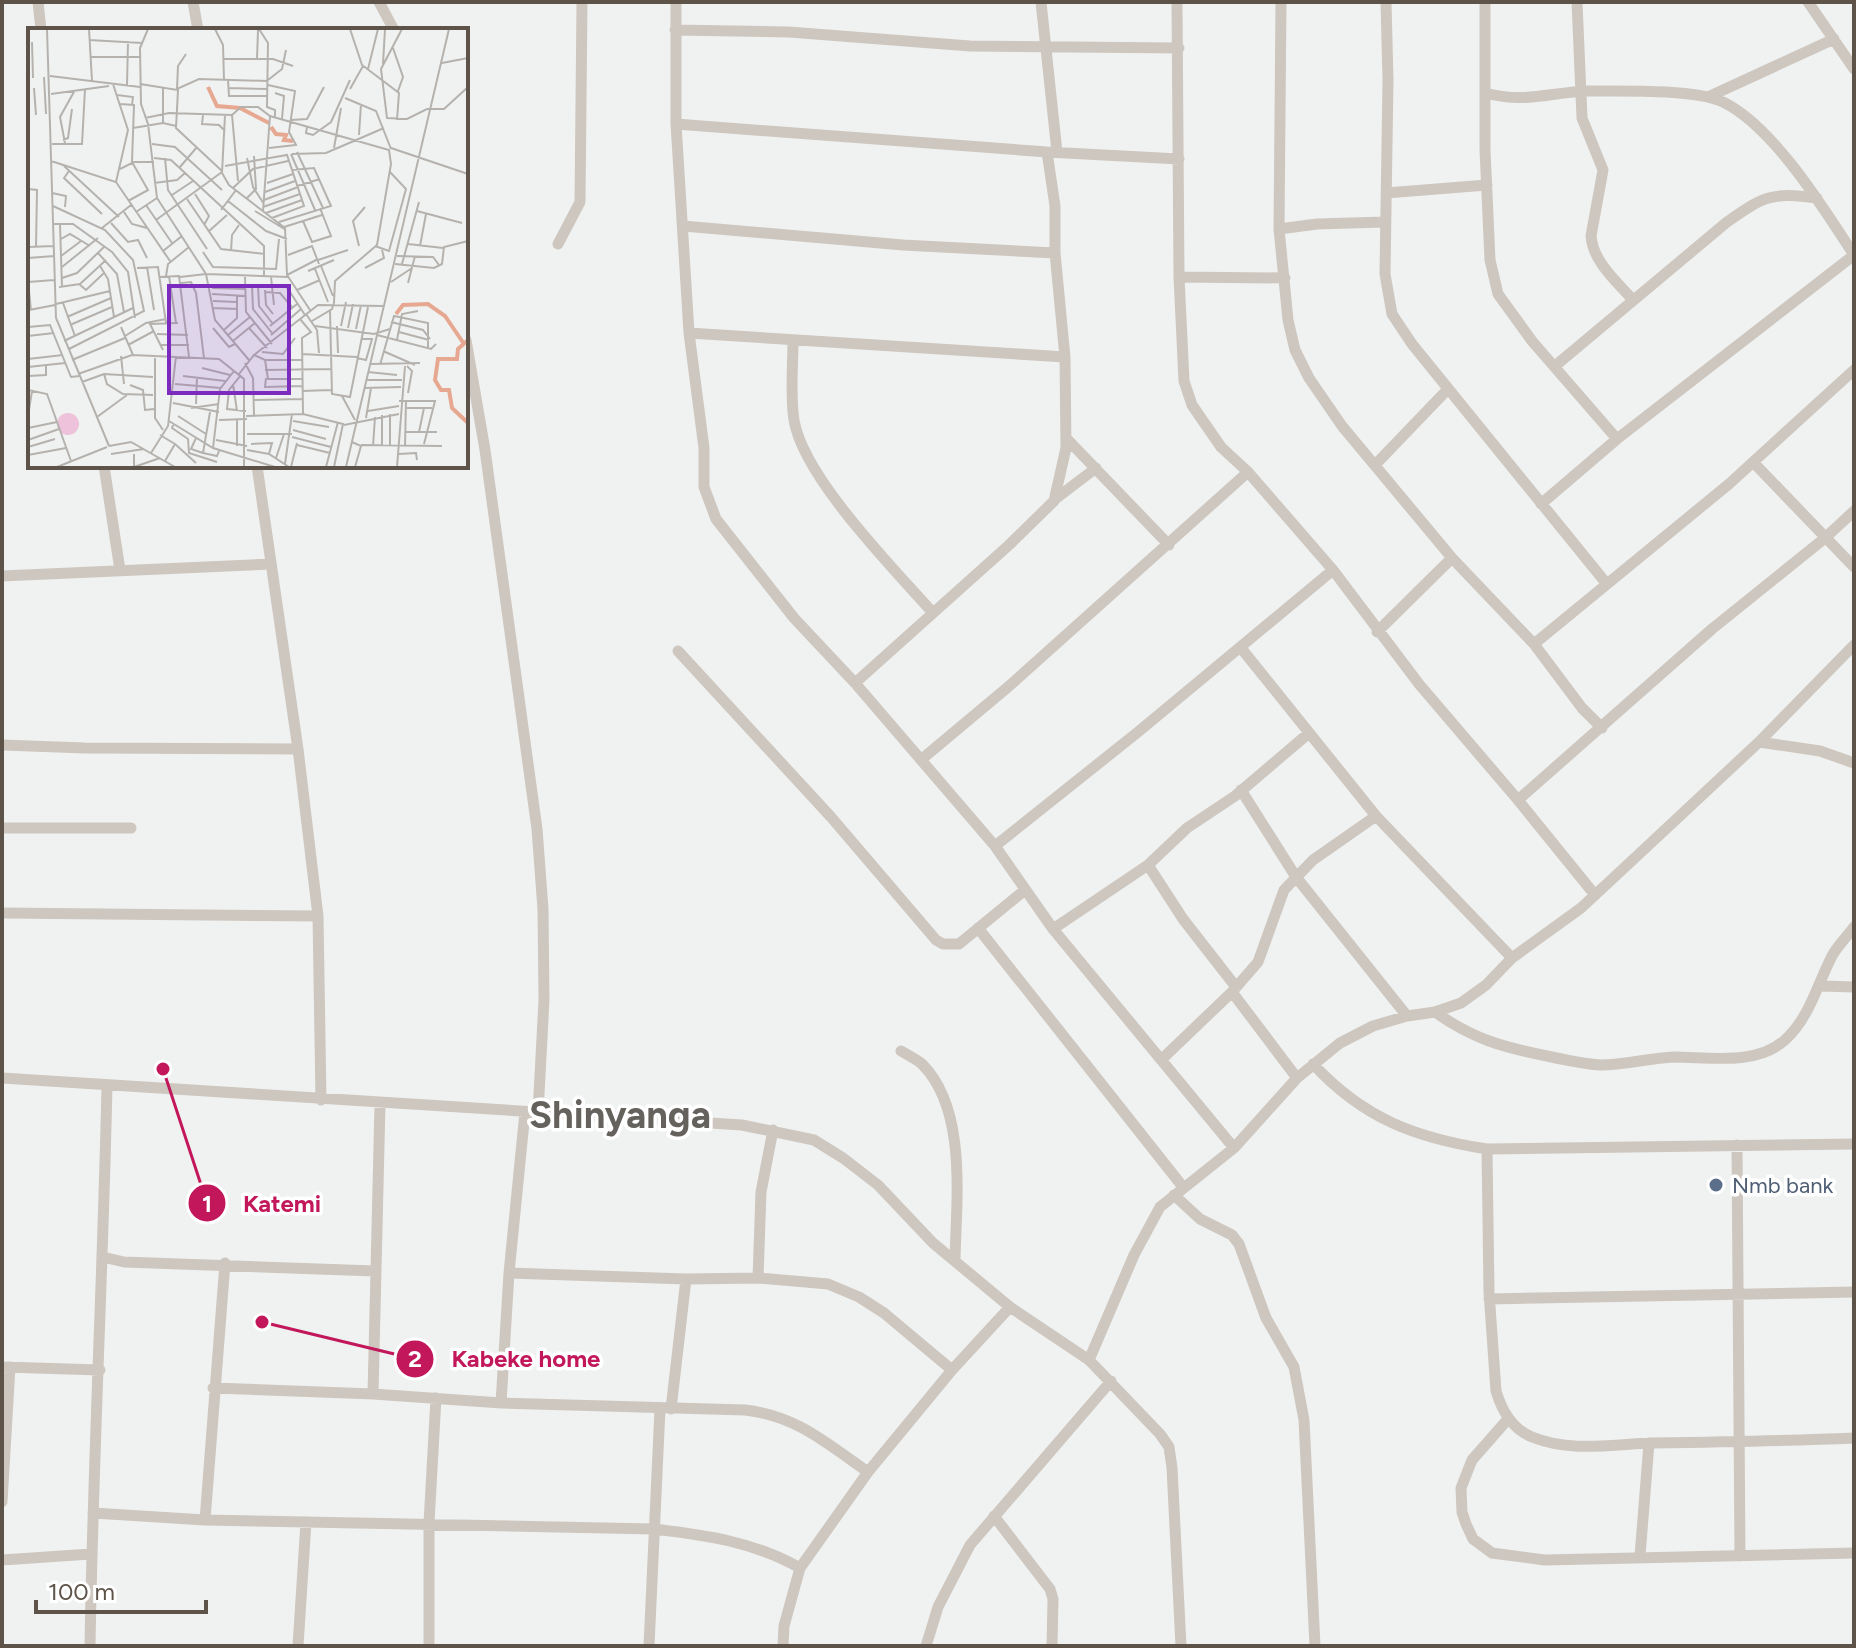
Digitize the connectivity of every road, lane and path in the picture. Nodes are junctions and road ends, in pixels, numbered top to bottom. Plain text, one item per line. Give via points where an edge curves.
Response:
1 (38, 2) edge
2 (193, 2) edge
3 (379, 2) edge
4 (582, 2) edge
5 (676, 2) edge
6 (1041, 2) edge
7 (1177, 2) edge
8 (1281, 2) edge
9 (1386, 2) edge
10 (1485, 2) edge
11 (1577, 2) edge
12 (1808, 2) edge
13 (41, 28) edge
14 (198, 28) edge
15 (393, 28) edge
16 (675, 30) junction
17 (1834, 39) junction
18 (1048, 48) junction
19 (1179, 48) junction
20 (1854, 69) edge
21 (1580, 92) junction
22 (1486, 93) junction
23 (1708, 97) junction
24 (676, 124) junction
25 (1052, 152) junction
26 (1179, 159) junction
27 (1487, 185) junction
28 (1386, 193) junction
29 (1817, 198) junction
30 (1385, 222) junction
31 (683, 226) junction
32 (1279, 229) junction
33 (558, 244) dead end
34 (1055, 253) junction
35 (1854, 255) edge
36 (1179, 277) junction
37 (1285, 278) junction
38 (1633, 300) junction
39 (689, 333) junction
40 (793, 340) junction
41 (468, 352) edge
42 (1065, 357) junction
43 (1555, 366) junction
44 (1854, 370) edge
45 (1448, 389) junction
46 (1067, 439) junction
47 (1617, 439) junction
48 (1753, 462) junction
49 (1375, 465) junction
50 (104, 468) edge
51 (257, 468) edge
52 (1096, 468) junction
53 (1248, 472) junction
54 (1054, 501) junction
55 (1541, 504) junction
56 (1854, 511) edge
57 (1825, 538) junction
58 (1169, 545) junction
59 (1452, 558) junction
60 (271, 564) junction
61 (1854, 567) edge
62 (120, 570) junction
63 (1333, 570) junction
64 (2, 576) edge
65 (1606, 583) junction
66 (933, 613) junction
67 (1377, 632) junction
68 (1534, 644) junction
69 (1854, 645) edge
70 (1241, 648) junction
71 (678, 651) dead end
72 (855, 683) junction
73 (1602, 728) junction
74 (1309, 733) junction
75 (1759, 742) junction
76 (2, 745) edge
77 (298, 749) junction
78 (922, 759) junction
79 (1854, 763) edge
80 (1241, 790) junction
81 (1518, 800) junction
82 (1376, 816) junction
83 (2, 828) edge
84 (131, 828) dead end
85 (995, 846) junction
86 (1148, 865) junction
87 (1296, 877) junction
88 (1025, 890) junction
89 (1595, 895) junction
90 (2, 913) edge
91 (318, 916) junction
92 (1854, 927) edge
93 (978, 928) junction
94 (1053, 929) junction
95 (1512, 958) junction
96 (1821, 986) junction
97 (1854, 987) edge
98 (1234, 990) junction
99 (1435, 1012) junction
100 (1407, 1016) junction
101 (901, 1051) dead end
102 (1161, 1060) junction
103 (1313, 1064) junction
104 (2, 1078) edge
105 (1297, 1078) junction
106 (107, 1085) junction
107 (321, 1100) junction
108 (380, 1104) junction
109 (525, 1112) junction
110 (538, 1113) junction
111 (773, 1130) junction
112 (1854, 1144) edge
113 (1737, 1145) junction
114 (1234, 1148) junction
115 (1487, 1149) junction
116 (1178, 1191) junction
117 (103, 1257) junction
118 (955, 1261) junction
119 (225, 1263) junction
120 (375, 1271) junction
121 (509, 1273) junction
122 (758, 1278) junction
123 (686, 1279) junction
124 (1854, 1292) edge
125 (1738, 1293) junction
126 (1489, 1299) junction
127 (1010, 1307) junction
128 (1089, 1360) junction
129 (6, 1367) edge
130 (100, 1370) junction
131 (952, 1370) junction
132 (1111, 1381) junction
133 (213, 1388) junction
134 (373, 1394) junction
135 (436, 1398) junction
136 (501, 1403) junction
137 (666, 1409) junction
138 (1508, 1419) junction
139 (1854, 1438) edge
140 (1740, 1442) junction
141 (1649, 1443) junction
142 (868, 1472) junction
143 (2, 1502) edge
144 (93, 1513) junction
145 (994, 1516) junction
146 (205, 1520) junction
147 (306, 1522) junction
148 (429, 1523) junction
149 (654, 1529) junction
150 (1854, 1553) edge
151 (91, 1554) junction
152 (1640, 1556) junction
153 (1740, 1556) junction
154 (2, 1560) edge
155 (800, 1568) junction
156 (90, 1646) edge
157 (298, 1646) edge
158 (429, 1646) edge
159 (649, 1646) edge
160 (783, 1646) edge
161 (926, 1646) edge
162 (1052, 1646) edge
163 (1181, 1646) edge
164 (1315, 1646) edge

1 - 13 street
2 - 14 street
3 - 15 street
4 - 33 street via 580,202
5 - 16 street
6 - 18 street
7 - 19 street
8 - 32 street
9 - 28 street
10 - 22 street
11 - 21 street
12 - 17 street
16 - 18 street
16 - 24 street
17 - 20 street
17 - 23 street
18 - 19 street
18 - 25 street
19 - 26 street
21 - 22 street via 1523,100
21 - 23 street
21 - 38 street via 1582,118 1603,170 1592,247
22 - 27 street
23 - 29 street via 1723,102 1769,139
24 - 25 street
24 - 31 street
25 - 26 street
25 - 34 street
26 - 36 street
27 - 28 street
27 - 43 street via 1490,260 1498,294
28 - 30 street
29 - 35 street
29 - 38 street via 1781,195 1757,201
30 - 32 street
30 - 45 street via 1392,314
31 - 34 street
31 - 39 street
32 - 37 street
34 - 42 street
35 - 47 street
36 - 37 street
36 - 53 street via 1184,381 1192,405 1221,447
37 - 49 street via 1295,350 1325,402
38 - 43 street
39 - 40 street
39 - 72 street via 704,487 716,519 794,618
40 - 42 street
40 - 66 street via 794,421 801,444 869,543
41 - 110 street via 537,829 544,1000
42 - 46 street
43 - 47 street
44 - 48 street
45 - 49 street
45 - 55 street
46 - 52 street
46 - 54 street
47 - 55 street
48 - 57 street
48 - 65 street
49 - 59 street
50 - 62 street
51 - 60 street
52 - 54 street
52 - 58 street
53 - 58 street
53 - 63 street
54 - 66 street
55 - 65 street
56 - 57 street
57 - 61 street
57 - 73 street via 1712,629
58 - 78 street
59 - 67 street
59 - 68 street
60 - 62 street
60 - 77 street
62 - 64 street
63 - 67 street
63 - 70 street
65 - 68 street
66 - 72 street
67 - 81 street
68 - 73 street
69 - 75 street
70 - 74 street
70 - 85 street
71 - 93 street via 936,940 959,944
72 - 78 street
73 - 81 street
74 - 80 street
74 - 82 street
75 - 79 street via 1820,751
75 - 89 street
76 - 77 street
77 - 91 street
78 - 85 street
80 - 86 street via 1187,828
80 - 87 street
81 - 89 street
82 - 87 street
82 - 95 street
83 - 84 street
85 - 88 street
86 - 94 street
86 - 98 street
87 - 98 street via 1284,890 1258,962
87 - 100 street
88 - 93 street
88 - 94 street
89 - 95 street
90 - 91 street
91 - 107 street
92 - 96 street via 1832,955
93 - 116 street
94 - 102 street
95 - 99 street via 1461,1003
96 - 97 street
96 - 99 street via 1783,1042 1745,1057 1576,1062 1491,1044
98 - 102 street
98 - 105 street
99 - 100 street
100 - 103 street via 1373,1026
101 - 118 street via 921,1064 949,1115 956,1149
102 - 114 street
103 - 105 street
103 - 115 street via 1353,1103 1381,1118 1454,1144
104 - 106 street
105 - 114 street
106 - 107 street
106 - 117 street
107 - 108 street
108 - 109 street
108 - 120 street
109 - 110 street
109 - 121 street
110 - 111 street
111 - 118 street via 814,1140 843,1158
111 - 122 street via 761,1192
112 - 113 street
113 - 115 street
113 - 125 street
114 - 116 street
115 - 126 street
116 - 128 street via 1160,1207 1134,1255
116 - 164 street via 1200,1219 1239,1244 1266,1318 1294,1367 1304,1420
117 - 119 street
117 - 130 street
118 - 127 street
119 - 120 street
119 - 133 street
120 - 134 street
121 - 123 street
121 - 136 street
122 - 123 street
122 - 131 street via 828,1284 859,1297
123 - 137 street
124 - 125 street
125 - 126 street
125 - 140 street
126 - 138 street via 1496,1391
127 - 128 street
127 - 131 street
128 - 132 street
129 - 130 street
129 - 143 street
130 - 144 street
131 - 142 street
132 - 145 street
132 - 163 street via 1169,1447
133 - 134 street
133 - 146 street
134 - 135 street
135 - 136 street
135 - 148 street
136 - 137 street
137 - 142 street via 771,1413 797,1423
137 - 149 street
138 - 141 street via 1532,1437 1579,1448
138 - 152 street via 1472,1460 1461,1488 1462,1512 1473,1539 1492,1553 1514,1557
139 - 140 street
140 - 141 street
140 - 153 street
141 - 152 street
142 - 155 street
144 - 146 street
144 - 151 street
145 - 161 street via 951,1578
145 - 162 street via 1050,1589
146 - 147 street
147 - 148 street
147 - 157 street
148 - 149 street
148 - 158 street
149 - 155 street via 712,1535
149 - 159 street
150 - 153 street
151 - 154 street
151 - 156 street
152 - 153 street
155 - 160 street

